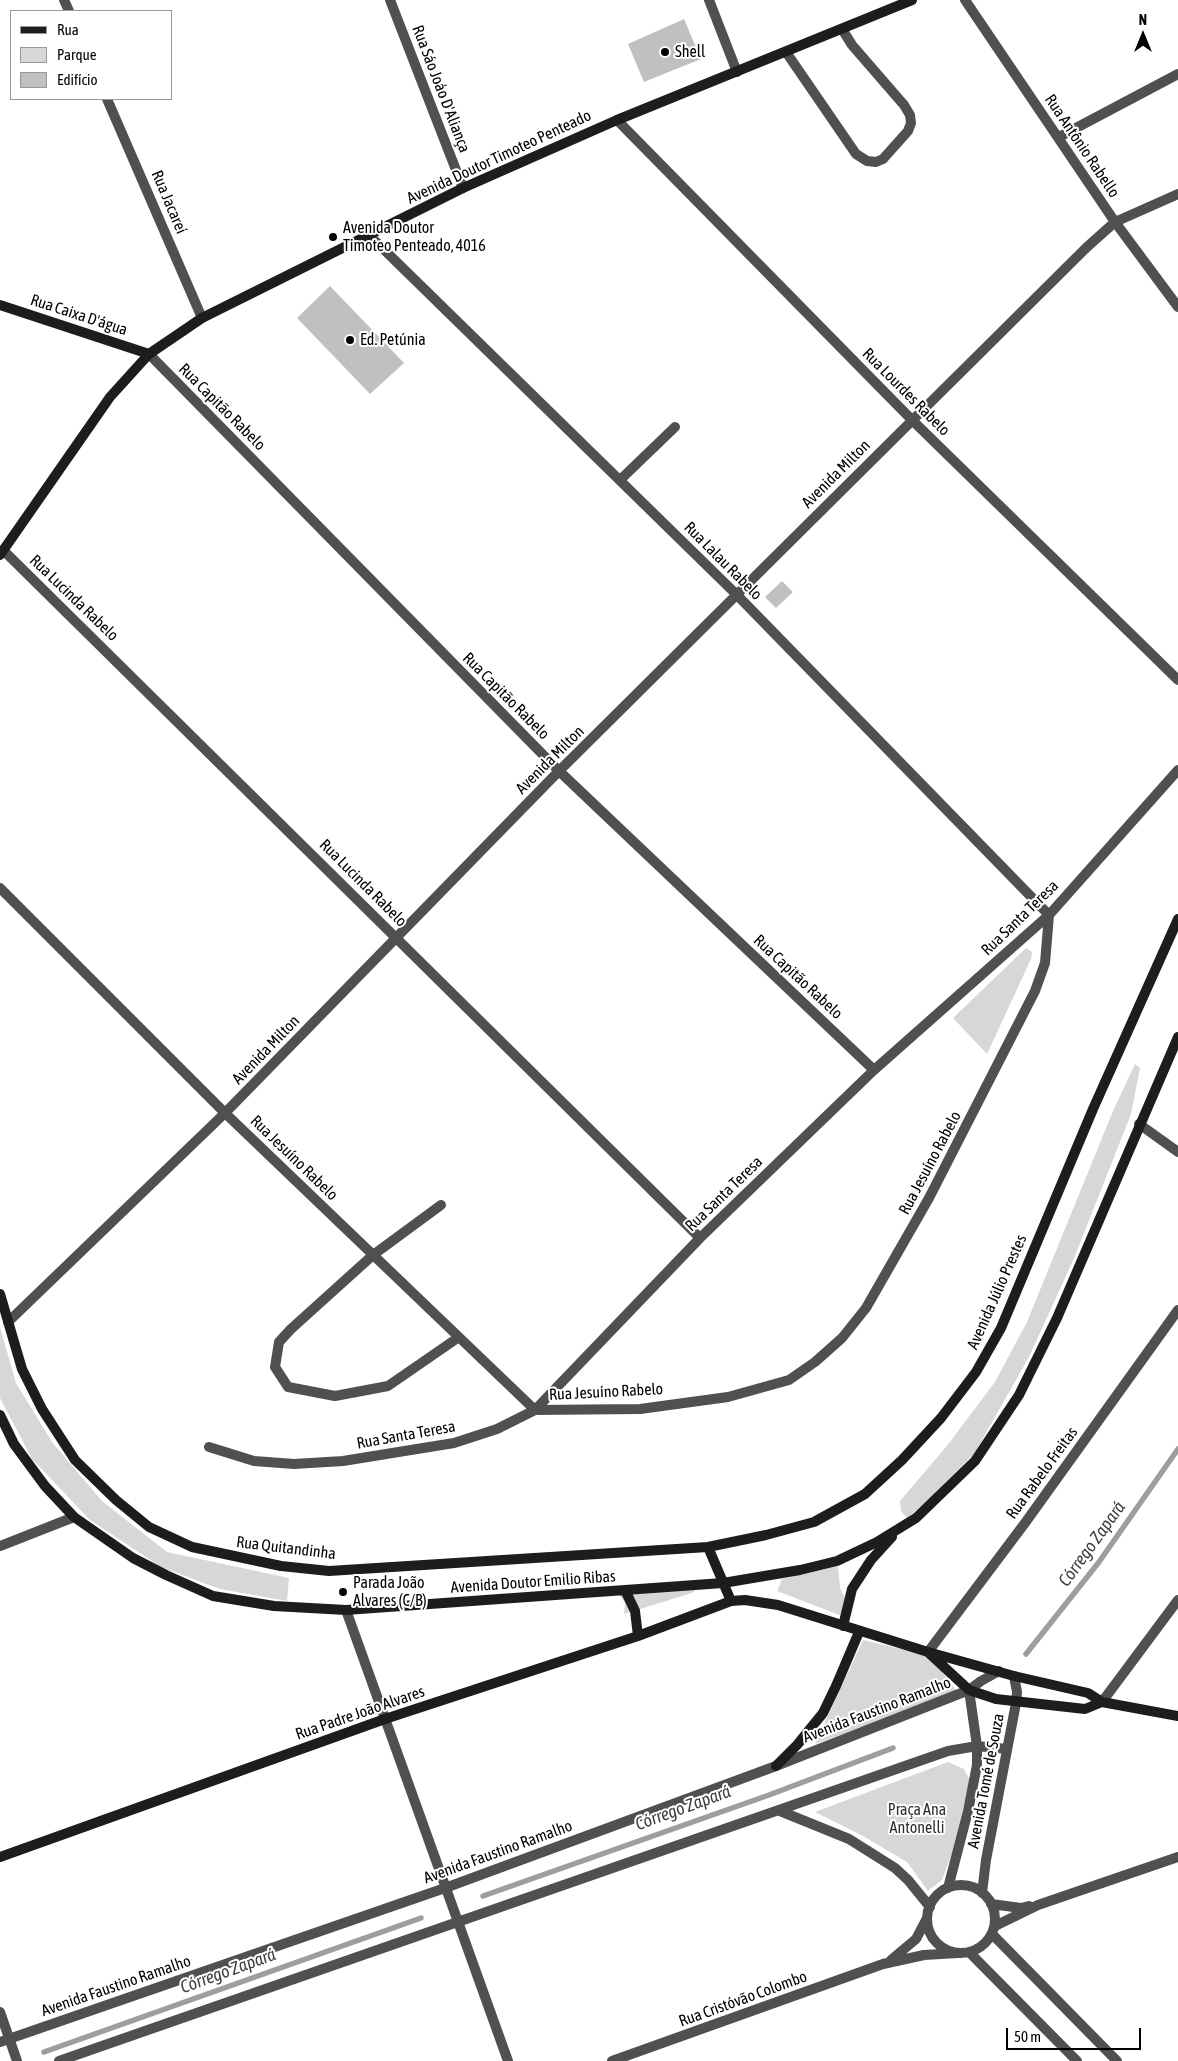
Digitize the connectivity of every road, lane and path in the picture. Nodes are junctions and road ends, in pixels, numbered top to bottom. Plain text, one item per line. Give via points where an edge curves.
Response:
1 (709, 0) edge
2 (912, 0) edge
3 (965, 0) edge
4 (393, 1) edge
5 (842, 29) junction
6 (786, 52) junction
7 (737, 72) junction
8 (1178, 74) edge
9 (107, 100) edge
10 (617, 120) junction
11 (1059, 137) junction
12 (463, 188) junction
13 (1178, 194) edge
14 (1115, 222) junction
15 (369, 236) junction
16 (0, 305) edge
17 (1178, 307) edge
18 (202, 318) junction
19 (149, 354) junction
20 (912, 420) junction
21 (675, 427) dead end
22 (620, 480) junction
23 (2, 552) edge
24 (737, 595) junction
25 (1178, 680) edge
26 (1178, 770) edge
27 (559, 771) junction
28 (0, 888) edge
29 (1049, 915) junction
30 (1178, 919) edge
31 (397, 938) junction
32 (1178, 1037) edge
33 (874, 1070) junction
34 (225, 1113) junction
35 (1139, 1124) junction
36 (1178, 1152) edge
37 (442, 1205) dead end
38 (700, 1238) junction
39 (373, 1255) junction
40 (0, 1294) edge
41 (1178, 1310) edge
42 (8, 1322) junction
43 (459, 1337) junction
44 (535, 1410) junction
45 (0, 1416) edge
46 (210, 1447) dead end
47 (74, 1517) junction
48 (898, 1531) junction
49 (0, 1546) edge
50 (708, 1547) junction
51 (723, 1583) junction
52 (625, 1590) junction
53 (1178, 1600) edge
54 (730, 1601) junction
55 (346, 1610) junction
56 (843, 1626) junction
57 (859, 1632) junction
58 (638, 1636) junction
59 (928, 1652) junction
60 (999, 1671) junction
61 (1014, 1676) junction
62 (969, 1690) junction
63 (1102, 1702) junction
64 (1016, 1703) junction
65 (1178, 1716) edge
66 (385, 1719) junction
67 (977, 1746) junction
68 (1007, 1749) junction
69 (776, 1766) junction
70 (780, 1811) junction
71 (0, 1857) edge
72 (1178, 1857) edge
73 (445, 1888) junction
74 (948, 1888) junction
75 (982, 1892) junction
76 (991, 1904) junction
77 (1038, 1905) junction
78 (930, 1907) junction
79 (927, 1918) junction
80 (459, 1921) junction
81 (993, 1930) junction
82 (964, 1953) junction
83 (883, 1964) junction
84 (0, 2012) edge
85 (5, 2040) edge
86 (17, 2061) edge
87 (59, 2061) edge
88 (508, 2061) edge
89 (612, 2061) edge
90 (1077, 2061) edge
91 (1116, 2061) edge

1 - 7 street
2 - 5 main road, Avenida Doutor Timoteo Penteado
3 - 11 street, Rua Antônio Rabello
4 - 12 street, Rua Sáo Joáo D'Aliança
5 - 6 main road, Avenida Doutor Timoteo Penteado
5 - 6 street via 910,115 908,131 883,159 876,162 856,154
6 - 7 main road, Avenida Doutor Timoteo Penteado
7 - 10 main road, Avenida Doutor Timoteo Penteado
8 - 11 street
9 - 18 street, Rua Jacareí
10 - 12 main road, Avenida Doutor Timoteo Penteado
10 - 20 street, Rua Lourdes Rabelo
11 - 14 street, Rua Antônio Rabello
12 - 15 main road, Avenida Doutor Timoteo Penteado
13 - 14 street, Avenida Milton
14 - 17 street, Rua Antônio Rabello
14 - 20 street, Avenida Milton
15 - 18 main road, Avenida Doutor Timoteo Penteado
15 - 22 street, Rua Lalau Rabelo
16 - 19 main road, Rua Caixa D'água
18 - 19 main road, Avenida Doutor Timoteo Penteado
19 - 23 main road, Avenida Doutor Timoteo Penteado via 110,396
19 - 27 street, Rua Capitão Rabelo
20 - 24 street, Avenida Milton
20 - 25 street, Rua Lourdes Rabelo
21 - 22 street
22 - 24 street, Rua Lalau Rabelo
23 - 31 street, Rua Lucinda Rabelo
24 - 27 street, Avenida Milton
24 - 29 street, Rua Lalau Rabelo
26 - 29 street, Rua Santa Teresa
27 - 31 street, Avenida Milton
27 - 33 street, Rua Capitão Rabelo
28 - 34 street, Rua Jesuíno Rabelo
29 - 33 street, Rua Santa Teresa
29 - 44 street, Rua Jesuíno Rabelo via 1045,962 1035,991 929,1198 866,1308 842,1338 788,1380 728,1397 640,1408
30 - 50 main road, Avenida Júlio Prestes via 1093,1109 1001,1328 976,1372 941,1418 865,1494 814,1522 766,1536
31 - 34 street, Avenida Milton
31 - 38 street, Rua Lucinda Rabelo
32 - 35 main road
33 - 38 street, Rua Santa Teresa
34 - 39 street, Rua Jesuíno Rabelo
34 - 42 street, Avenida Milton
35 - 36 street
35 - 48 main road via 1057,1318 1019,1395 975,1461
37 - 39 street
38 - 44 street, Rua Santa Teresa
39 - 43 street, Rua Jesuíno Rabelo
39 - 43 street via 278,1342 276,1367 288,1387 335,1396 388,1386
40 - 42 main road, Rua Quitandinha
41 - 59 street, Rua Rabelo Freitas via 1031,1516
42 - 50 main road, Rua Quitandinha via 22,1369 42,1409 75,1460 149,1527 192,1547 281,1566 329,1571
43 - 44 street, Rua Jesuíno Rabelo
44 - 46 street, Rua Santa Teresa via 497,1429 454,1443 343,1461 294,1464 254,1461
45 - 47 main road, Avenida Doutor Emilio Ribas via 14,1444 45,1486
47 - 49 street
47 - 55 main road, Avenida Doutor Emilio Ribas via 133,1558 213,1596 274,1606
48 - 51 main road via 837,1561
48 - 56 main road via 871,1560 852,1589
50 - 51 main road
51 - 52 main road, Avenida Doutor Emilio Ribas
51 - 54 main road
52 - 55 main road, Avenida Doutor Emilio Ribas
52 - 58 main road via 635,1612
53 - 63 street
54 - 56 main road via 746,1600 778,1606
54 - 58 main road, Rua Padre João Alvares
55 - 66 street
56 - 57 main road
57 - 59 main road
57 - 69 main road via 822,1713
58 - 66 main road, Rua Padre João Alvares
59 - 60 main road
59 - 62 main road
60 - 61 main road
60 - 62 street, Avenida Faustino Ramalho
61 - 63 main road via 1088,1693
61 - 64 street, Avenida Tomé de Souza via 1018,1692
62 - 64 main road
62 - 67 street, Avenida Tomé de Souza
62 - 69 street, Avenida Faustino Ramalho
63 - 64 main road via 1085,1709
63 - 65 main road
64 - 68 street, Avenida Tomé de Souza
66 - 71 main road, Rua Padre João Alvares
66 - 73 street
67 - 68 street
67 - 70 street via 948,1751
67 - 74 street, Avenida Tomé de Souza via 977,1765 968,1811
68 - 75 street, Avenida Tomé de Souza
69 - 73 street, Avenida Faustino Ramalho
70 - 78 street via 849,1839 895,1868
70 - 80 street
72 - 77 street
73 - 80 street
73 - 85 street, Avenida Faustino Ramalho
74 - 75 street via 971,1887
74 - 78 street
75 - 76 street
76 - 77 street via 1020,1908
76 - 81 street via 995,1918
77 - 81 street
78 - 79 street
79 - 82 street via 936,1942 946,1950
79 - 83 street, Rua Cristóvão Colombo via 916,1939
80 - 87 street
80 - 88 street
81 - 82 street via 983,1946
81 - 91 street
82 - 83 street, Rua Cristóvão Colombo via 924,1955
82 - 90 street
83 - 89 street, Rua Cristóvão Colombo
84 - 85 street
85 - 86 street

